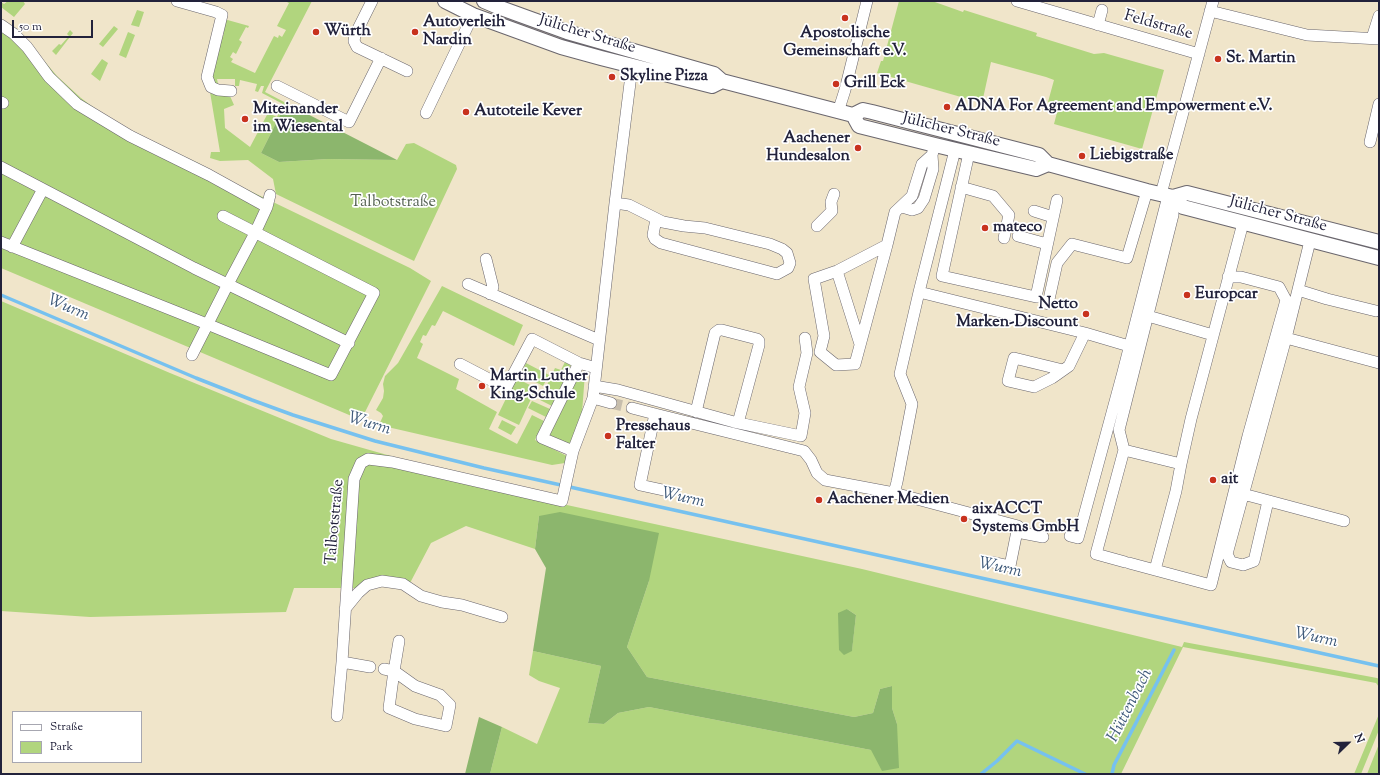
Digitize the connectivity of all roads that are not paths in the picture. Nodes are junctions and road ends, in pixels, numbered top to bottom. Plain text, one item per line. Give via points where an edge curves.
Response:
1 (177, 1) edge
2 (372, 1) edge
3 (446, 1) edge
4 (484, 1) edge
5 (867, 1) edge
6 (1017, 1) edge
7 (499, 4) edge
8 (1211, 6) edge
9 (1102, 10) dead end
10 (473, 15) junction
11 (1379, 16) edge
12 (1098, 25) junction
13 (1, 26) edge
14 (1376, 39) edge
15 (635, 52) junction
16 (1198, 54) junction
17 (381, 58) junction
18 (632, 67) junction
19 (407, 71) dead end
20 (722, 82) junction
21 (277, 86) dead end
22 (230, 92) dead end
23 (1379, 104) edge
24 (838, 112) junction
25 (426, 113) dead end
26 (853, 115) junction
27 (1370, 142) dead end
28 (934, 150) junction
29 (955, 150) junction
30 (969, 153) junction
31 (1048, 164) junction
32 (1, 167) edge
33 (961, 187) junction
34 (43, 189) junction
35 (1147, 191) junction
36 (834, 194) dead end
37 (270, 195) dead end
38 (1167, 196) junction
39 (1057, 200) dead end
40 (615, 203) junction
41 (267, 207) junction
42 (1034, 212) dead end
43 (222, 216) dead end
44 (1053, 217) junction
45 (656, 219) junction
46 (1243, 223) junction
47 (818, 226) dead end
48 (255, 234) junction
49 (1018, 236) dead end
50 (1004, 238) dead end
51 (1310, 241) junction
52 (1, 242) edge
53 (1379, 242) edge
54 (887, 244) junction
55 (1047, 244) junction
56 (12, 247) junction
57 (1379, 258) edge
58 (486, 259) dead end
59 (837, 271) junction
60 (1228, 277) junction
61 (228, 284) junction
62 (468, 284) dead end
63 (1298, 290) junction
64 (918, 292) junction
65 (490, 294) junction
66 (1048, 304) dead end
67 (1376, 311) dead end
68 (1148, 316) junction
69 (207, 324) junction
70 (1085, 333) junction
71 (1213, 335) junction
72 (806, 338) dead end
73 (1286, 338) junction
74 (599, 340) junction
75 (349, 343) junction
76 (860, 344) junction
77 (1129, 346) junction
78 (192, 355) dead end
79 (579, 363) junction
80 (1379, 363) edge
81 (460, 364) dead end
82 (596, 368) junction
83 (1062, 370) dead end
84 (594, 386) junction
85 (593, 398) junction
86 (611, 403) tunnel mouth
87 (632, 408) tunnel mouth
88 (696, 412) junction
89 (655, 414) junction
90 (738, 423) junction
91 (575, 447) junction
92 (1124, 450) junction
93 (1180, 464) junction
94 (663, 490) dead end
95 (894, 493) junction
96 (1243, 494) junction
97 (1268, 501) junction
98 (1344, 521) dead end
99 (1017, 532) junction
100 (1070, 536) dead end
101 (1042, 537) dead end
102 (992, 562) dead end
103 (1155, 570) junction
104 (345, 609) junction
105 (502, 617) dead end
106 (399, 641) dead end
107 (342, 662) junction
108 (370, 667) dead end
109 (389, 670) junction
110 (337, 716) dead end

1 - 22 street via 222,15 207,77 211,87
2 - 17 street via 354,41 357,47
3 - 10 main road, Jülicher Straße
4 - 7 main road, Jülicher Straße
5 - 24 street
6 - 12 street, Feldstraße
7 - 15 main road, Jülicher Straße via 567,32
8 - 14 street, Feldstraße via 1307,35
8 - 16 street
9 - 12 street
10 - 18 main road, Jülicher Straße via 561,47
10 - 25 street
11 - 14 street
12 - 16 street, Feldstraße
13 - 41 street via 14,34 50,77 77,104 130,136
15 - 18 main road
15 - 20 main road, Jülicher Straße via 714,74
16 - 38 street
17 - 19 street
17 - 21 street via 349,122
18 - 20 main road, Jülicher Straße via 712,86
18 - 40 street, Talbotstraße
20 - 24 main road, Jülicher Straße
23 - 27 street
24 - 26 main road, Jülicher Straße
26 - 28 main road, Jülicher Straße via 859,126
26 - 31 main road, Jülicher Straße via 863,110 872,112 1039,155
28 - 29 main road, Jülicher Straße
28 - 54 street via 922,164 912,196 896,212
29 - 30 main road, Jülicher Straße
29 - 64 street
30 - 31 main road, Jülicher Straße via 1036,169
30 - 33 street
31 - 35 main road, Jülicher Straße
32 - 34 street
33 - 50 street via 993,196 1009,215
33 - 55 street via 942,276 1036,297
34 - 56 street
34 - 61 street
35 - 38 main road, Jülicher Straße
35 - 66 street via 1128,258 1072,244 1057,263
36 - 47 street via 831,202 832,211
37 - 41 street
38 - 46 main road, Jülicher Straße via 1183,207
38 - 53 main road, Jülicher Straße via 1187,193
38 - 68 street via 1174,215
38 - 77 street
39 - 44 street
40 - 45 street via 629,206
40 - 74 street, Talbotstraße
41 - 48 street
42 - 44 street
43 - 48 street
44 - 55 street
45 - 45 street via 770,244 787,253 790,263 788,268 777,274 661,243 653,235
46 - 51 main road, Jülicher Straße
46 - 60 street
48 - 61 street
48 - 75 street via 374,293
49 - 55 street
51 - 57 main road, Jülicher Straße
51 - 63 street
52 - 56 street
54 - 59 street
54 - 76 street
56 - 69 street
58 - 65 street via 493,287
59 - 76 street
59 - 76 street via 814,279 824,336 820,352 836,365 855,364
60 - 71 street
60 - 103 street via 1241,277 1279,287 1286,300 1248,436 1211,585
61 - 69 street
61 - 75 street
62 - 65 street
63 - 67 street
63 - 73 street
64 - 70 street
64 - 95 street via 900,374 912,404
65 - 74 street
68 - 71 street
68 - 92 street via 1119,430
69 - 75 street via 332,375
69 - 78 street
70 - 77 street
70 - 83 street via 1069,366
71 - 93 street
72 - 90 street via 807,353 799,387 804,413 800,436
73 - 80 street
73 - 96 street
74 - 82 street, Talbotstraße
77 - 100 street via 1078,538
79 - 81 street via 532,339 506,388
79 - 82 street
79 - 91 street via 542,438
82 - 84 street, Talbotstraße
84 - 85 street, Talbotstraße
84 - 88 street via 618,390
85 - 86 street
85 - 91 street, Talbotstraße
87 - 89 street
88 - 90 street
88 - 90 street via 715,333 719,330 735,333 759,341
89 - 94 street via 640,485
89 - 95 street via 804,451 817,473 825,480
91 - 104 street, Talbotstraße via 562,501 392,462 368,459 361,463 354,479
92 - 93 street
92 - 103 street via 1096,554
93 - 103 street via 1176,491
95 - 99 street via 1018,526
96 - 97 street
96 - 97 street via 1227,554 1231,562 1243,566 1254,561
97 - 98 street
99 - 101 street
99 - 102 street via 1010,566
104 - 105 street via 367,585 382,581 403,584 422,596
104 - 107 street, Talbotstraße
106 - 109 street
107 - 108 street
107 - 110 street, Talbotstraße
109 - 109 street via 415,686 440,695 450,705 446,726 415,719 389,708

